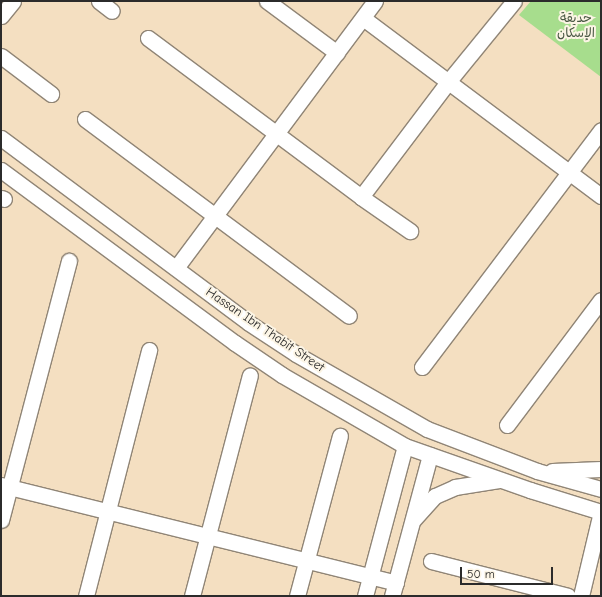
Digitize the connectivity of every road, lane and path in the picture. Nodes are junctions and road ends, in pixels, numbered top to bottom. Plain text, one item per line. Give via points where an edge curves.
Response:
1 (13, 1) edge
2 (99, 1) edge
3 (267, 1) edge
4 (375, 1) edge
5 (514, 1) edge
6 (112, 11) dead end
7 (1, 16) edge
8 (362, 18) junction
9 (148, 38) dead end
10 (337, 53) junction
11 (1, 56) edge
12 (448, 82) junction
13 (51, 94) dead end
14 (85, 119) dead end
15 (601, 130) edge
16 (276, 134) junction
17 (1, 138) edge
18 (1, 170) edge
19 (569, 172) junction
20 (601, 196) edge
21 (361, 197) junction
22 (215, 216) junction
23 (410, 231) dead end
24 (69, 261) dead end
25 (176, 268) junction
26 (601, 300) edge
27 (349, 316) dead end
28 (149, 350) dead end
29 (422, 367) dead end
30 (250, 375) dead end
31 (507, 425) dead end
32 (340, 436) dead end
33 (404, 446) junction
34 (430, 455) junction
35 (601, 469) edge
36 (537, 471) junction
37 (501, 480) junction
38 (5, 486) edge
39 (601, 489) edge
40 (108, 511) junction
41 (601, 512) edge
42 (1, 520) edge
43 (412, 521) junction
44 (208, 536) junction
45 (431, 560) dead end
46 (306, 561) junction
47 (370, 577) junction
48 (394, 590) edge
49 (86, 596) edge
50 (192, 596) edge
51 (297, 596) edge
52 (365, 596) edge
53 (568, 596) edge
54 (580, 596) edge

1 - 7 street
2 - 6 street
3 - 10 street
4 - 8 street
5 - 12 street
8 - 10 street
8 - 12 street
9 - 16 street
10 - 16 street
11 - 13 street
12 - 19 street
12 - 21 street
14 - 22 street
15 - 19 street
16 - 21 street
16 - 22 street
17 - 25 street, Hassan Ibn Thabit Street
18 - 33 street, Hassan Ibn Thabit Street via 241,347 282,375
19 - 20 street
19 - 29 street
21 - 23 street
22 - 25 street
22 - 27 street
24 - 38 street
25 - 36 street, Hassan Ibn Thabit Street via 296,354 427,428
26 - 31 street
28 - 40 street
30 - 44 street
32 - 46 street
33 - 34 street, Hassan Ibn Thabit Street
33 - 47 street
34 - 37 street, Hassan Ibn Thabit Street
34 - 43 street
35 - 36 street
36 - 39 street, Hassan Ibn Thabit Street
37 - 41 street, Hassan Ibn Thabit Street
37 - 43 street via 455,487 435,496
38 - 40 street
38 - 42 street
40 - 44 street
40 - 49 street
41 - 54 street
43 - 48 street
44 - 46 street
44 - 50 street
45 - 53 street
46 - 47 street
46 - 51 street
47 - 48 street
47 - 52 street

